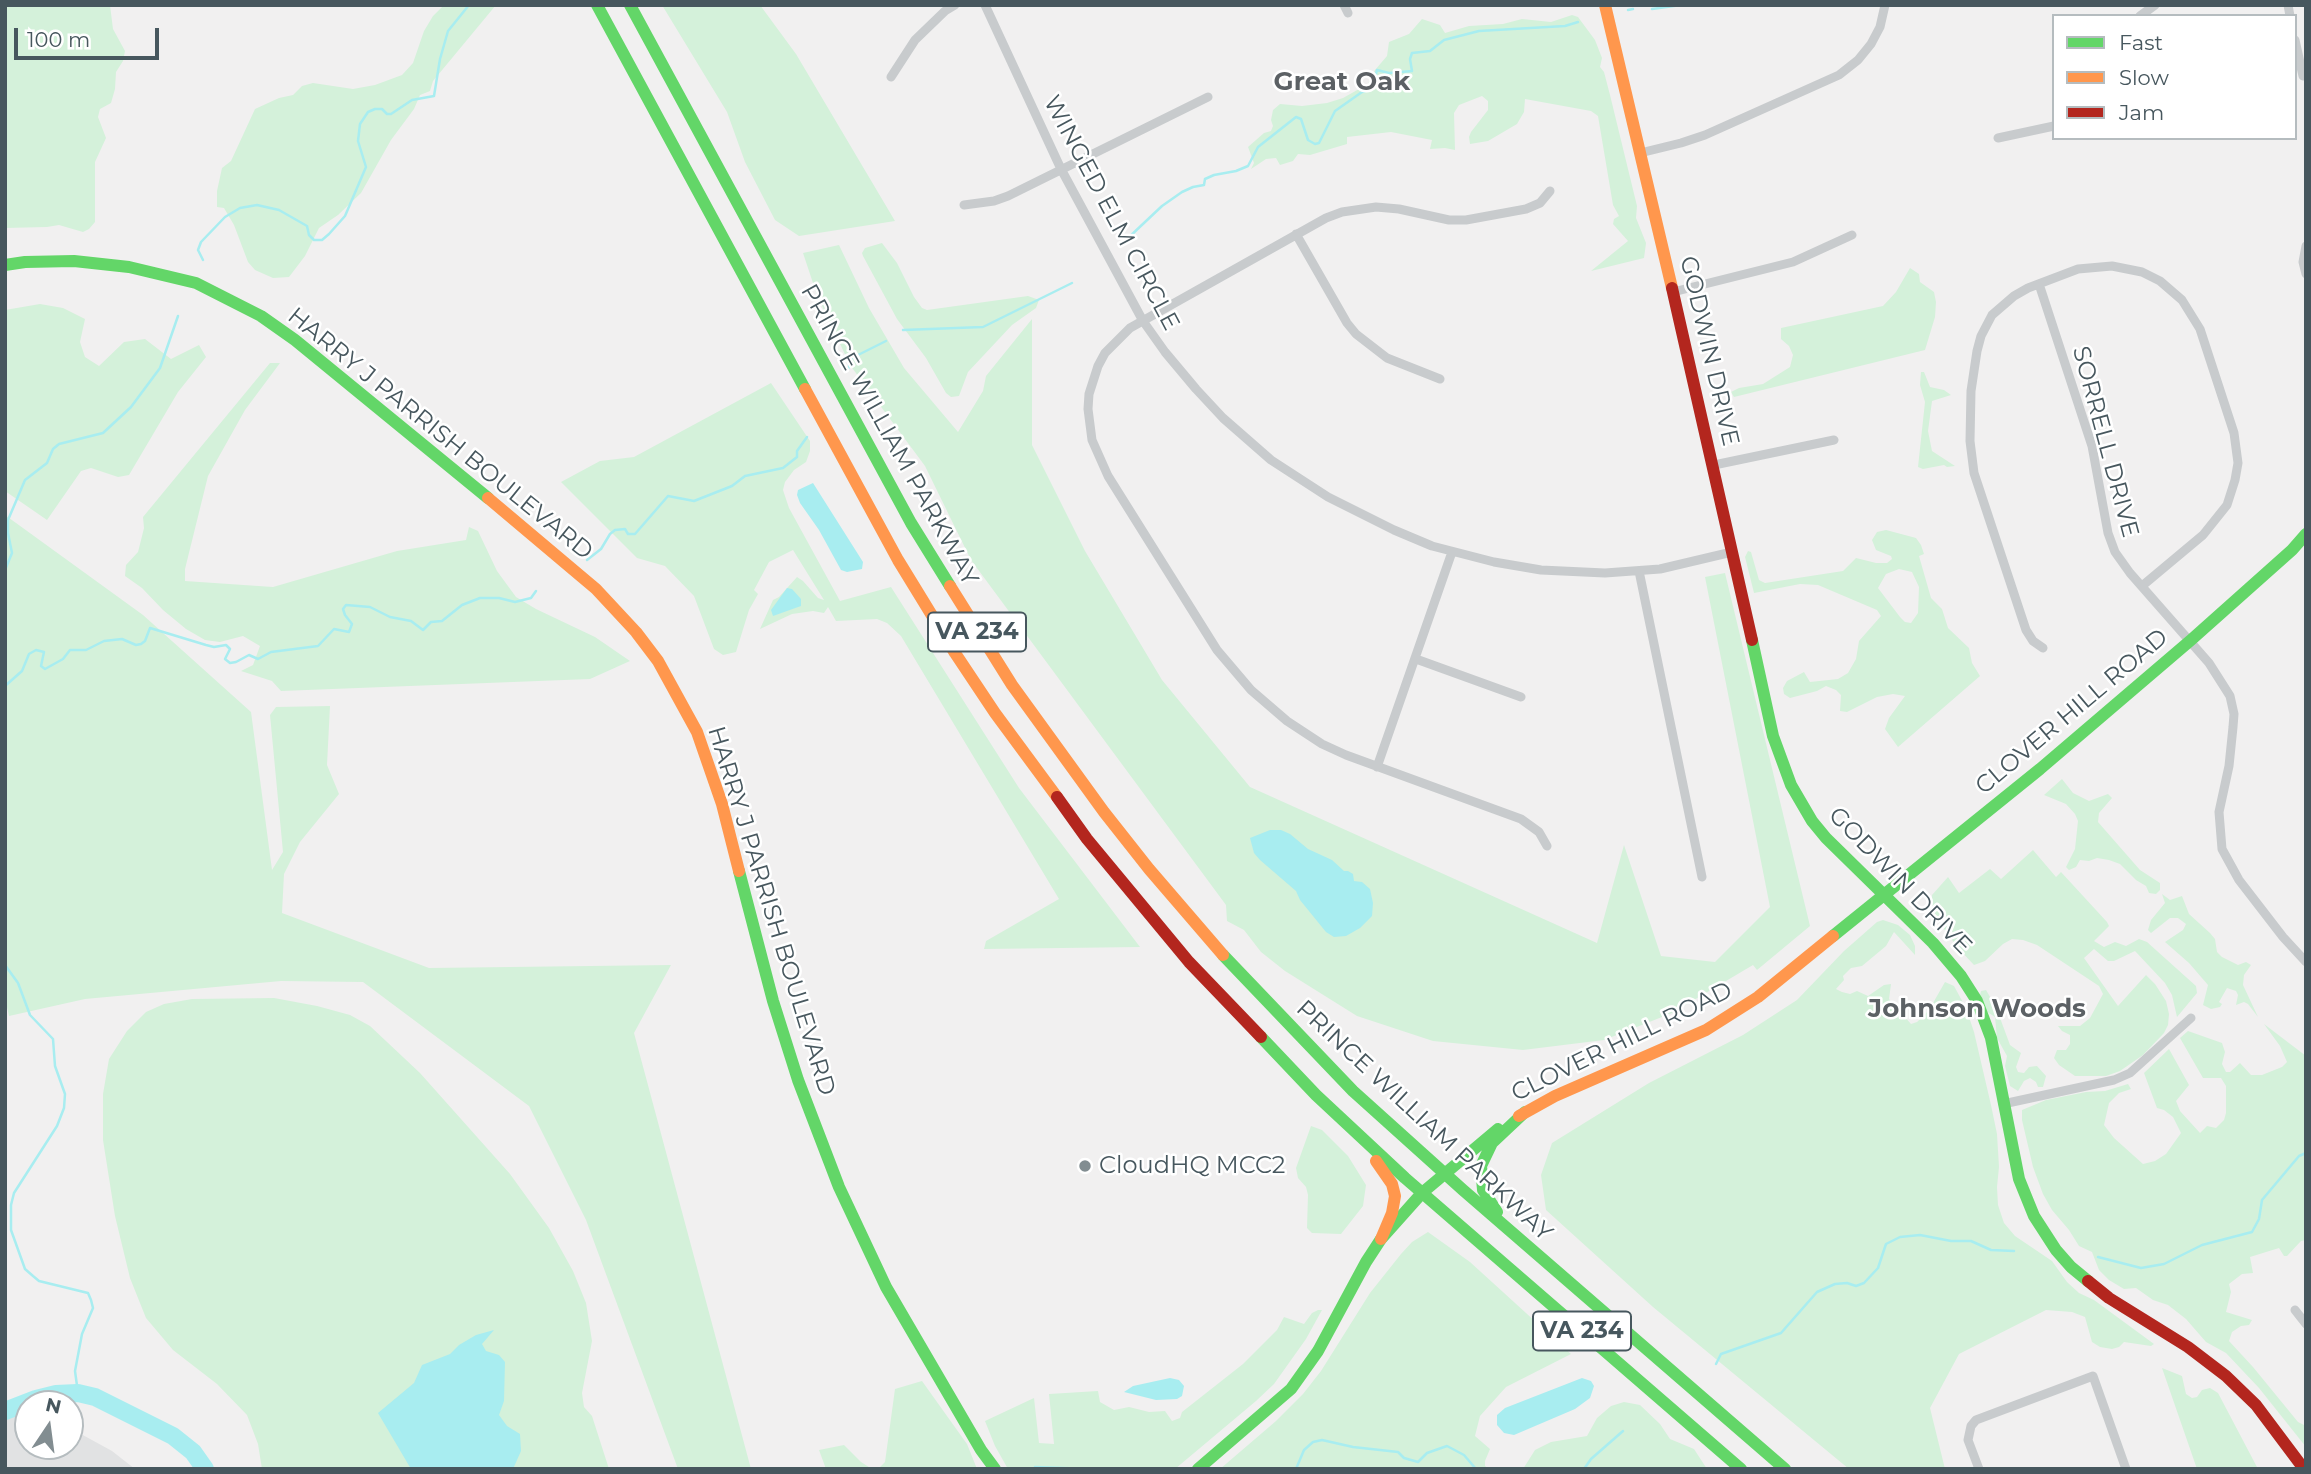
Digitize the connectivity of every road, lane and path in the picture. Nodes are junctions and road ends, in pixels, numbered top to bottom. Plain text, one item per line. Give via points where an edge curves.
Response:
1 (597, 5) edge
2 (630, 5) edge
3 (955, 5) edge
4 (985, 5) edge
5 (1605, 5) edge
6 (1885, 5) edge
7 (2297, 52) edge
8 (891, 77) dead end
9 (2301, 77) edge
10 (1208, 97) dead end
11 (2052, 126) edge
12 (1998, 138) dead end
13 (1640, 153) junction
14 (1060, 169) junction
15 (1550, 191) dead end
16 (964, 205) dead end
17 (1296, 234) junction
18 (1852, 235) dead end
19 (2306, 246) edge
20 (5, 265) edge
21 (2306, 274) edge
22 (2039, 284) junction
23 (1673, 292) junction
24 (1143, 321) junction
25 (1440, 379) dead end
26 (1834, 440) dead end
27 (1714, 466) junction
28 (2306, 534) edge
29 (1452, 552) junction
30 (1732, 552) junction
31 (1639, 571) junction
32 (2142, 586) junction
33 (2191, 640) junction
34 (2043, 648) dead end
35 (1416, 659) junction
36 (1521, 697) dead end
37 (1377, 767) junction
38 (1547, 846) dead end
39 (1702, 877) dead end
40 (1883, 894) junction
41 (2306, 962) edge
42 (2191, 1018) dead end
43 (2003, 1104) junction
44 (1525, 1112) junction
45 (1351, 1128) junction
46 (1444, 1173) junction
47 (1422, 1193) junction
48 (1508, 1229) junction
49 (1381, 1239) junction
50 (2295, 1310) dead end
51 (2306, 1324) edge
52 (995, 1469) edge
53 (1198, 1469) edge
54 (1741, 1469) edge
55 (1786, 1469) edge
56 (1979, 1469) edge
57 (2126, 1469) edge
58 (2304, 1469) edge

1 - 45 main road, PRINCE WILLIAM PARKWAY / VA 234 via 871,512 961,663 1024,755 1130,893 1250,1029
2 - 46 main road, PRINCE WILLIAM PARKWAY / VA 234 via 911,523 1012,685 1104,813 1195,924 1353,1091
3 - 8 street via 915,40
4 - 14 street, WINGED ELM CIRCLE
5 - 13 main road, GODWIN DRIVE
6 - 13 street via 1871,44 1839,75 1705,135
7 - 9 street
10 - 14 street
11 - 12 street
13 - 23 main road, GODWIN DRIVE
14 - 16 street via 994,201
14 - 24 street, WINGED ELM CIRCLE
15 - 17 street via 1540,203 1526,209 1465,220 1399,209 1359,209 1326,218
17 - 24 street
17 - 25 street via 1356,334 1387,358
18 - 23 street via 1793,262
19 - 21 street
20 - 52 main road, HARRY J PARRISH BOULEVARD via 62,261 129,267 196,284 261,316 574,570 636,632 658,661 697,732 722,804 798,1080 839,1188 886,1287
22 - 32 street, SORRELL DRIVE via 2092,446 2108,533 2115,552
22 - 32 street via 2095,266 2142,272 2182,300 2206,345 2234,433 2235,480 2227,505 2212,526
22 - 34 street via 2004,304 1986,326 1977,351 1969,421 1974,474 2028,635
23 - 27 main road, GODWIN DRIVE
24 - 29 street, WINGED ELM CIRCLE via 1196,389 1271,460 1364,517
24 - 37 street via 1105,353 1089,394 1092,440 1108,476 1217,650 1251,690 1304,733
26 - 27 street
27 - 30 main road, GODWIN DRIVE
28 - 33 main road, CLOVER HILL ROAD
29 - 31 street, WINGED ELM CIRCLE via 1541,570
29 - 35 street
30 - 31 street, WINGED ELM CIRCLE
30 - 40 main road, GODWIN DRIVE via 1782,766 1812,821
31 - 39 street
32 - 33 street, SORRELL DRIVE
33 - 40 main road, CLOVER HILL ROAD
33 - 41 street, SORRELL DRIVE via 2226,687 2234,714 2219,812 2222,849 2239,880
35 - 36 street
35 - 37 street
37 - 38 street via 1521,819 1539,832
40 - 43 main road, GODWIN DRIVE via 1945,956 1977,1001 1991,1038
40 - 44 main road, CLOVER HILL ROAD via 1733,1014 1676,1045
42 - 43 street via 2130,1073
43 - 58 main road, GODWIN DRIVE via 2025,1196 2056,1250 2109,1298 2226,1376 2256,1405
44 - 46 main road, CLOVER HILL ROAD
44 - 48 main road via 1492,1143 1481,1166 1483,1190
45 - 47 main road, PRINCE WILLIAM PARKWAY / VA 234
45 - 49 main road via 1394,1190 1394,1204
46 - 47 main road, CLOVER HILL ROAD
46 - 48 main road, PRINCE WILLIAM PARKWAY / VA 234
47 - 49 main road, CLOVER HILL ROAD
47 - 54 main road, PRINCE WILLIAM PARKWAY / VA 234
48 - 55 main road, PRINCE WILLIAM PARKWAY / VA 234
49 - 53 main road, CLOVER HILL ROAD via 1306,1370 1268,1411
50 - 51 street
56 - 57 street via 1968,1440 1976,1420 2092,1376

